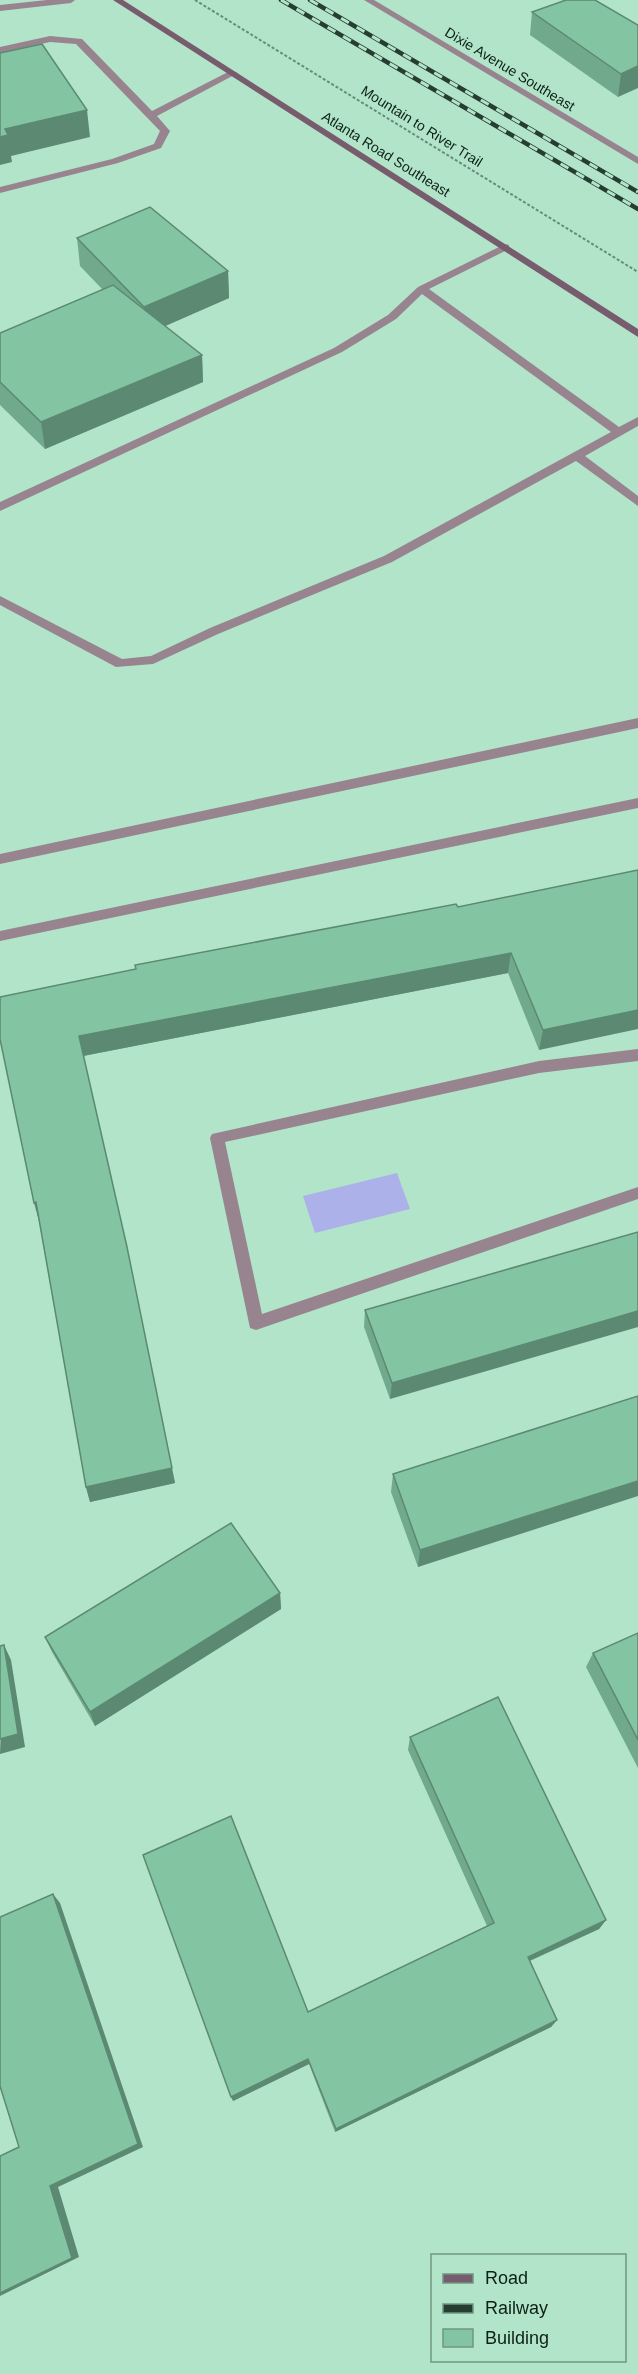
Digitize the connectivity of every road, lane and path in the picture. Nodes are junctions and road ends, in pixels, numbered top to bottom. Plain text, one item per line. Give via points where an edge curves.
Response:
1 (71, 0) edge
2 (117, 0) edge
3 (195, 0) edge
4 (368, 0) edge
5 (0, 8) edge
6 (0, 50) edge
7 (233, 73) junction
8 (151, 115) junction
9 (638, 161) edge
10 (0, 190) edge
11 (505, 247) junction
12 (638, 272) edge
13 (422, 289) junction
14 (638, 334) edge
15 (638, 421) edge
16 (619, 432) junction
17 (577, 456) junction
18 (638, 502) edge
19 (0, 507) edge
20 (0, 600) edge
21 (638, 723) edge
22 (638, 803) edge
23 (0, 859) edge
24 (0, 936) edge
25 (638, 1055) edge
26 (638, 1192) edge

1 - 5 street
2 - 7 main road, Atlanta Road Southeast
3 - 12 path, Mountain to River Trail
4 - 9 street, Dixie Avenue Southeast
6 - 8 street via 50,39 79,41
7 - 8 street
7 - 11 main road, Atlanta Road Southeast
8 - 10 street via 165,130 159,146
11 - 13 street
11 - 14 main road, Atlanta Road Southeast
13 - 16 street
13 - 19 street via 392,317 338,350
15 - 16 street
16 - 17 street
17 - 18 street
17 - 20 street via 388,560 153,660 120,664
21 - 23 street
22 - 24 street
25 - 26 street via 539,1067 216,1138 256,1323

